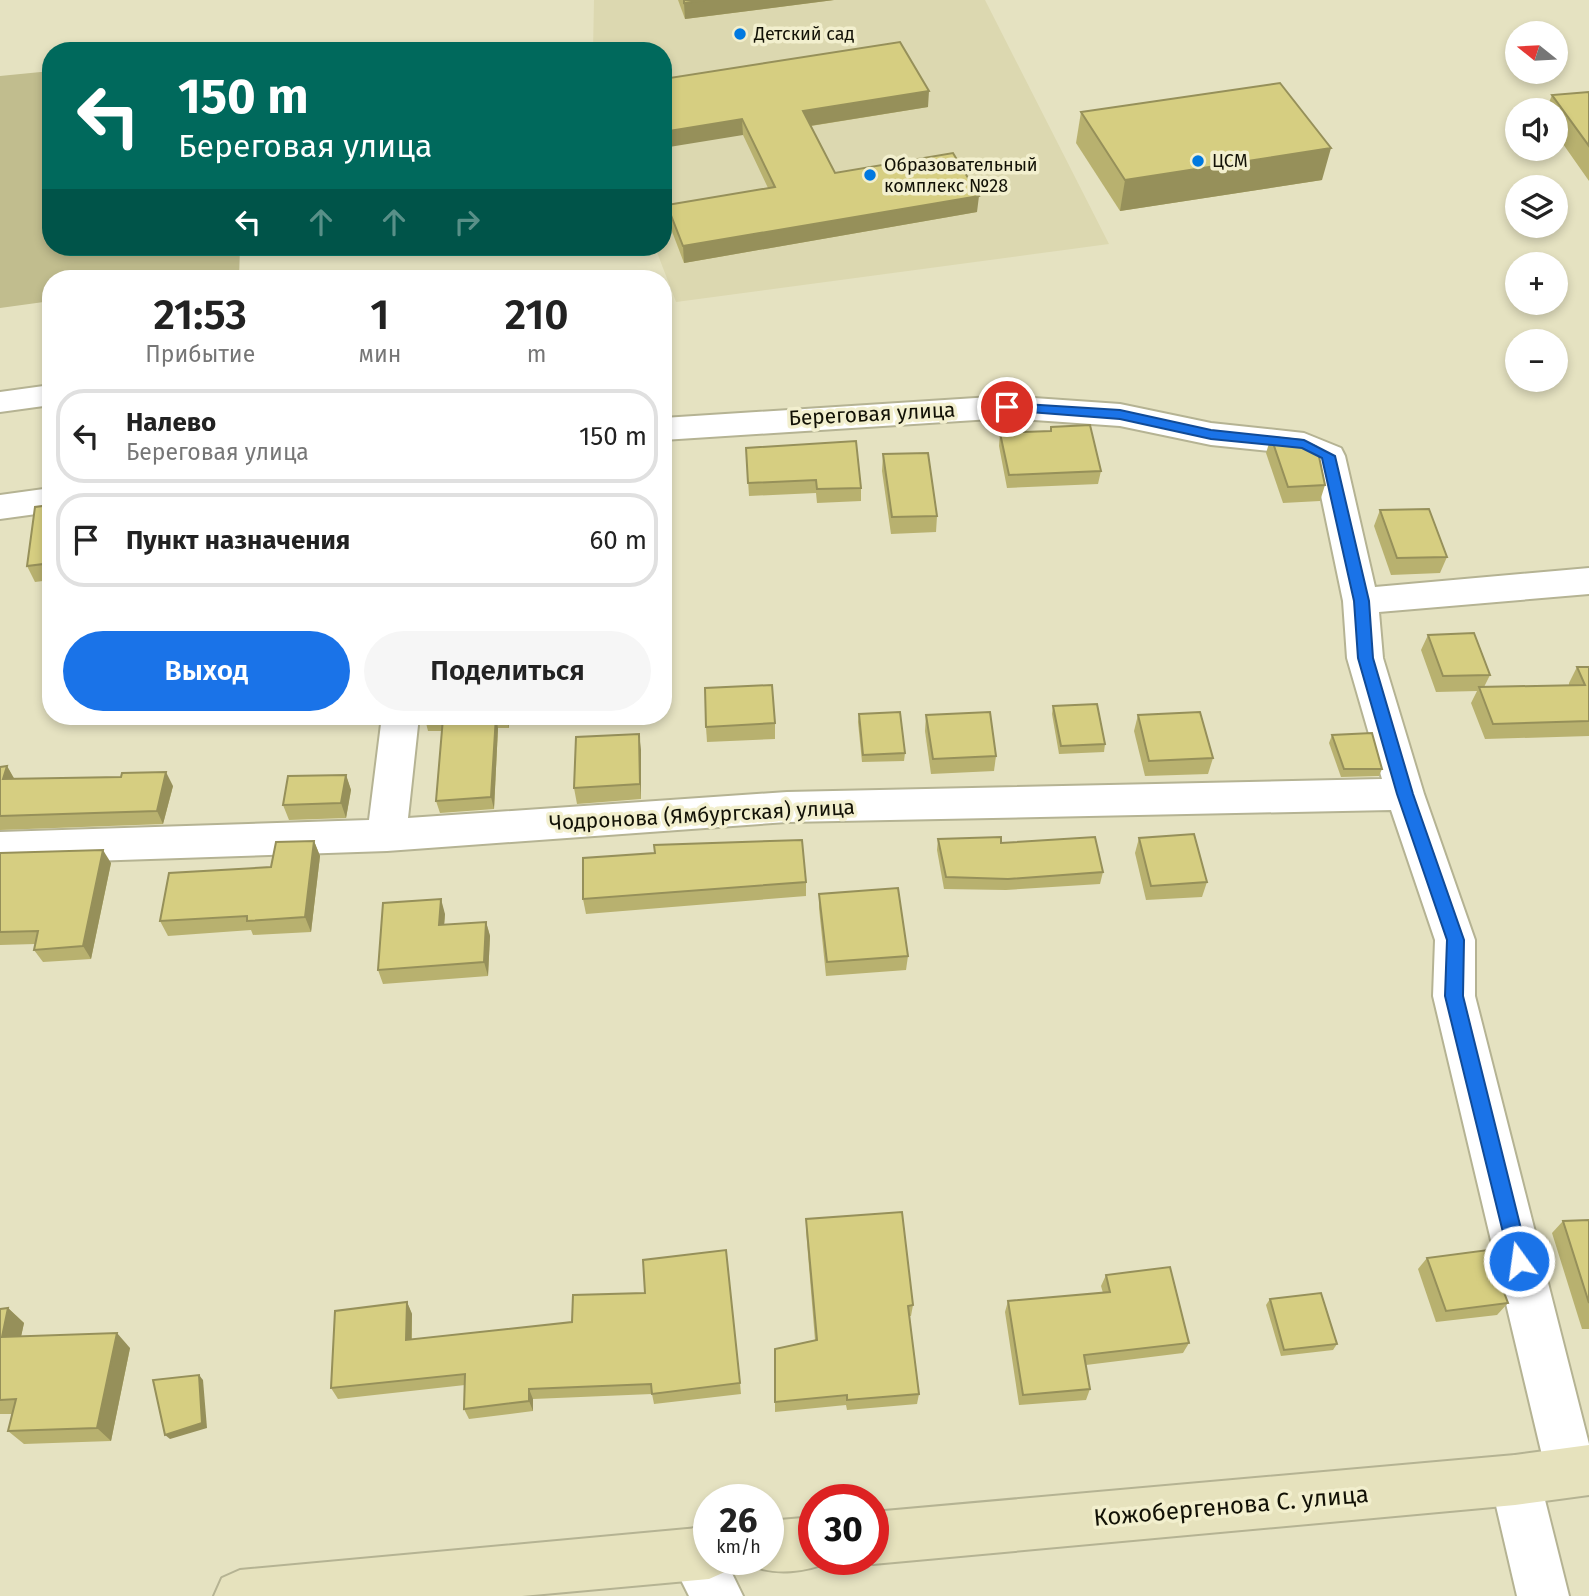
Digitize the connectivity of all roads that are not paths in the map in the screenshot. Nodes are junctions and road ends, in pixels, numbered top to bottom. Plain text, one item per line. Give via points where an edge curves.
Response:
1 (42, 396) edge
2 (0, 402) edge
3 (672, 428) edge
4 (42, 501) edge
5 (0, 507) edge
6 (1589, 581) edge
7 (1362, 601) junction
8 (399, 725) edge
9 (1405, 794) junction
10 (387, 835) junction
11 (0, 848) edge
12 (1580, 1471) edge
13 (1515, 1480) junction
14 (889, 1537) edge
15 (693, 1569) edge
16 (240, 1596) edge
17 (1543, 1596) edge

1 - 2 street
3 - 7 street, Береговая улица via 1007,407 1120,415 1211,434 1304,444 1329,456
4 - 5 street
6 - 7 street
7 - 9 street, Береговая улица via 1365,658
8 - 10 street
9 - 10 street, Чодронова (Ямбургская) улица via 787,807
9 - 12 street, Береговая улица via 1455,940 1454,996
10 - 11 street, Чодронова (Ямбургская) улица
12 - 13 main road, Кожобергенова С. улица
13 - 14 main road, Кожобергенова С. улица
13 - 17 street
15 - 16 main road

